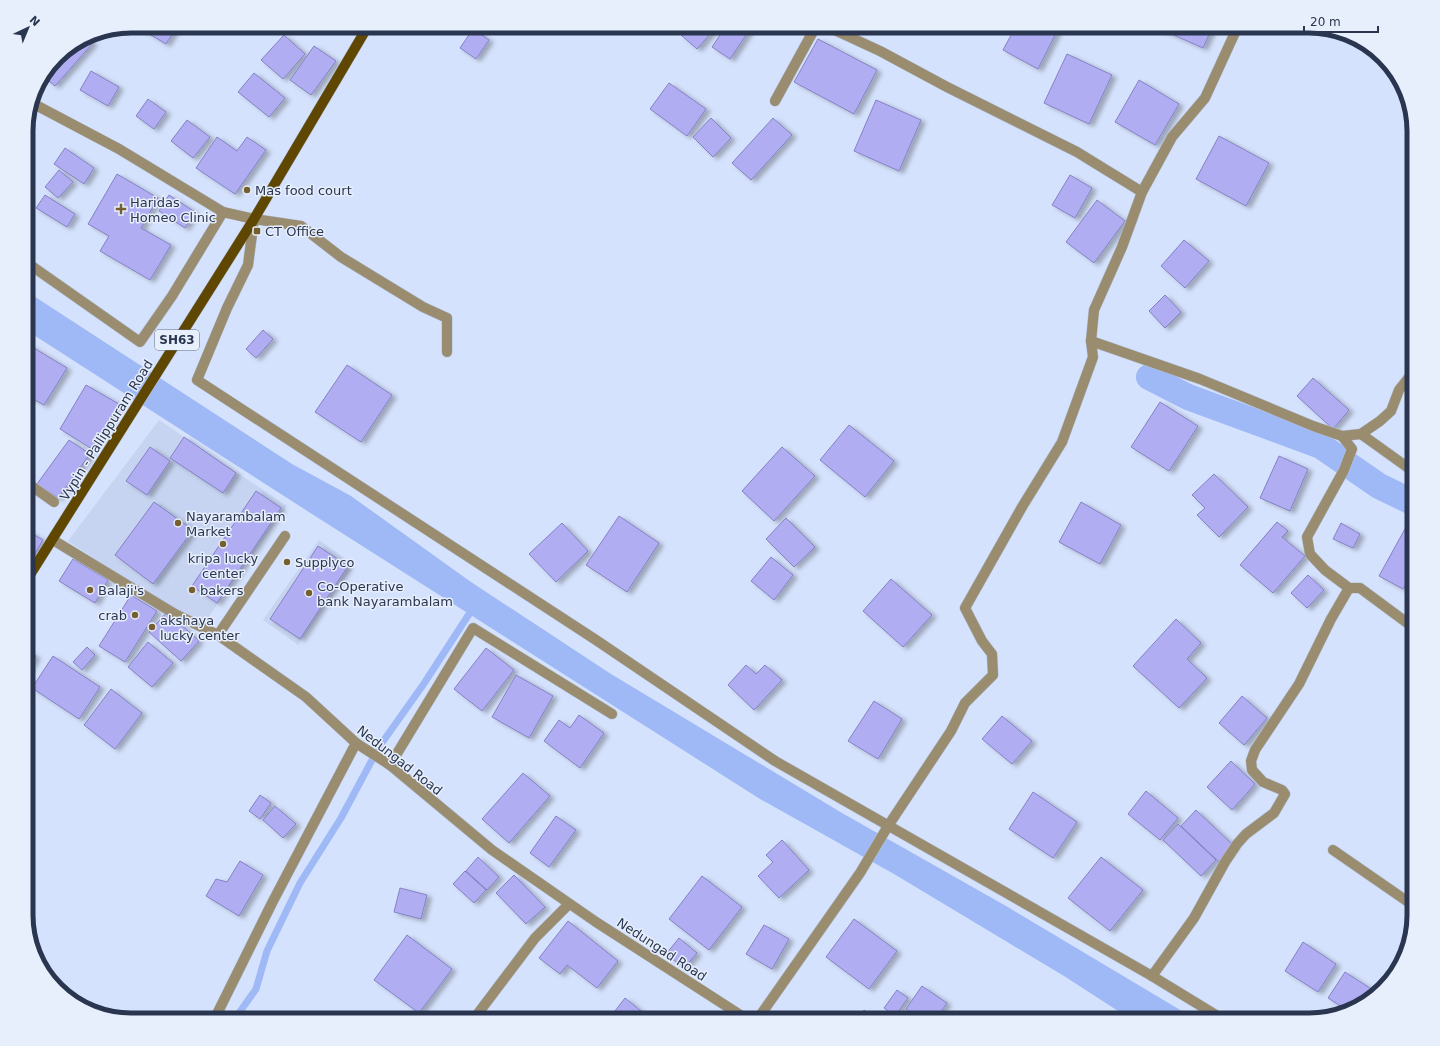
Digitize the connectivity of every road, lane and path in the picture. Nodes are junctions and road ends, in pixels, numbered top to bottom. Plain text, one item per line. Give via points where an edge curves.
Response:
1 (364, 33) edge
2 (812, 33) edge
3 (842, 33) edge
4 (1235, 33) edge
5 (776, 101) dead end
6 (36, 105) edge
7 (1142, 192) junction
8 (223, 212) junction
9 (254, 219) junction
10 (33, 267) edge
11 (1091, 341) junction
12 (447, 352) dead end
13 (1407, 380) edge
14 (1361, 434) junction
15 (1342, 436) junction
16 (1407, 467) edge
17 (33, 487) edge
18 (54, 502) dead end
19 (285, 536) dead end
20 (53, 540) junction
21 (33, 571) edge
22 (1349, 588) junction
23 (1407, 623) edge
24 (218, 635) junction
25 (612, 714) dead end
26 (360, 746) junction
27 (390, 765) junction
28 (888, 826) junction
29 (1333, 850) dead end
30 (1407, 901) edge
31 (569, 904) junction
32 (1152, 976) junction
33 (219, 1013) edge
34 (478, 1013) edge
35 (737, 1013) edge
36 (762, 1013) edge
37 (1213, 1013) edge

1 - 9 main road, Vypin - Pallippuram Road / SH63
2 - 5 street
3 - 7 street via 880,50 947,87 1078,152
4 - 7 street via 1205,98 1172,137
6 - 8 street via 119,149
7 - 11 street via 1122,247 1094,310
8 - 9 street
8 - 10 street via 172,296 140,342
9 - 12 street via 301,226 341,257 423,307 447,318
9 - 20 main road, Vypin - Pallippuram Road / SH63
9 - 28 street via 248,265 197,380 596,640 775,761
11 - 15 street via 1200,379
11 - 28 street via 1093,357 1062,442 965,608 982,641 992,654 993,675 964,703 951,731
13 - 14 street via 1399,390 1390,411
14 - 15 street
14 - 16 street
15 - 22 street via 1352,449 1349,459 1307,537 1310,554 1325,570
17 - 18 street
19 - 24 street
20 - 21 main road, Vypin - Pallippuram Road / SH63
20 - 24 street, Nedungad Road via 175,614
22 - 23 street via 1360,588
22 - 32 street via 1331,618 1299,684 1255,750 1251,761 1252,770 1263,782 1282,790 1285,794 1283,799 1274,813 1237,844 1194,918
24 - 26 street, Nedungad Road via 306,697
25 - 27 street via 473,628
26 - 27 street, Nedungad Road
26 - 33 street via 272,903
27 - 31 street, Nedungad Road via 492,850
28 - 32 street
28 - 36 street via 860,873
29 - 30 street
31 - 34 street via 535,938
31 - 35 street, Nedungad Road
32 - 37 street

